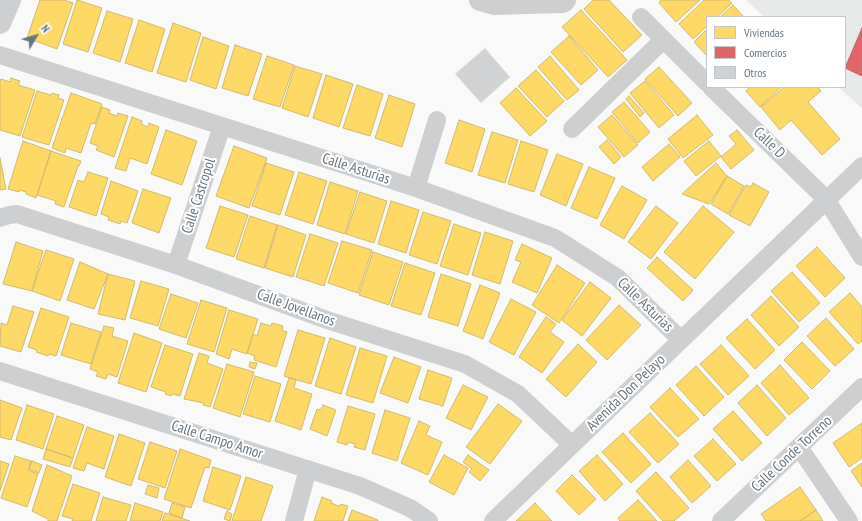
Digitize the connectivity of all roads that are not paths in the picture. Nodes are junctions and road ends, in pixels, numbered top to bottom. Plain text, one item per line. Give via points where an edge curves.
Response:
1 (10, 0) edge
2 (480, 0) edge
3 (565, 0) edge
4 (641, 17) dead end
5 (0, 23) edge
6 (663, 40) junction
7 (0, 55) edge
8 (706, 82) edge
9 (712, 88) edge
10 (437, 120) dead end
11 (222, 126) junction
12 (572, 129) dead end
13 (862, 166) edge
14 (416, 188) junction
15 (826, 199) junction
16 (0, 218) edge
17 (862, 257) edge
18 (176, 265) junction
19 (681, 340) junction
20 (0, 371) edge
21 (862, 387) edge
22 (572, 445) junction
23 (799, 447) junction
24 (308, 469) junction
25 (294, 521) edge
26 (429, 521) edge
27 (493, 521) edge
28 (721, 521) edge
29 (849, 521) edge

1 - 5 street
2 - 3 street via 494,4
4 - 6 street
6 - 8 street
6 - 12 street
7 - 11 street, Calle Asturias
9 - 15 street, Calle D
10 - 14 street
11 - 14 street, Calle Asturias
11 - 18 street, Calle Castropol
13 - 15 street, Avenida Don Pelayo
14 - 19 street, Calle Asturias via 555,238 618,278
15 - 17 street, Calle D
15 - 19 street, Avenida Don Pelayo
16 - 18 street, Calle Jovellanos via 17,214
18 - 22 street, Calle Jovellanos via 327,320 465,364 518,394
19 - 22 street, Avenida Don Pelayo
20 - 24 street, Calle Campo Amor
21 - 23 street, Calle Conde Torreno
22 - 27 street, Avenida Don Pelayo
23 - 28 street, Calle Conde Torreno
23 - 29 street
24 - 25 street
24 - 26 street, Calle Campo Amor via 360,486 410,508

